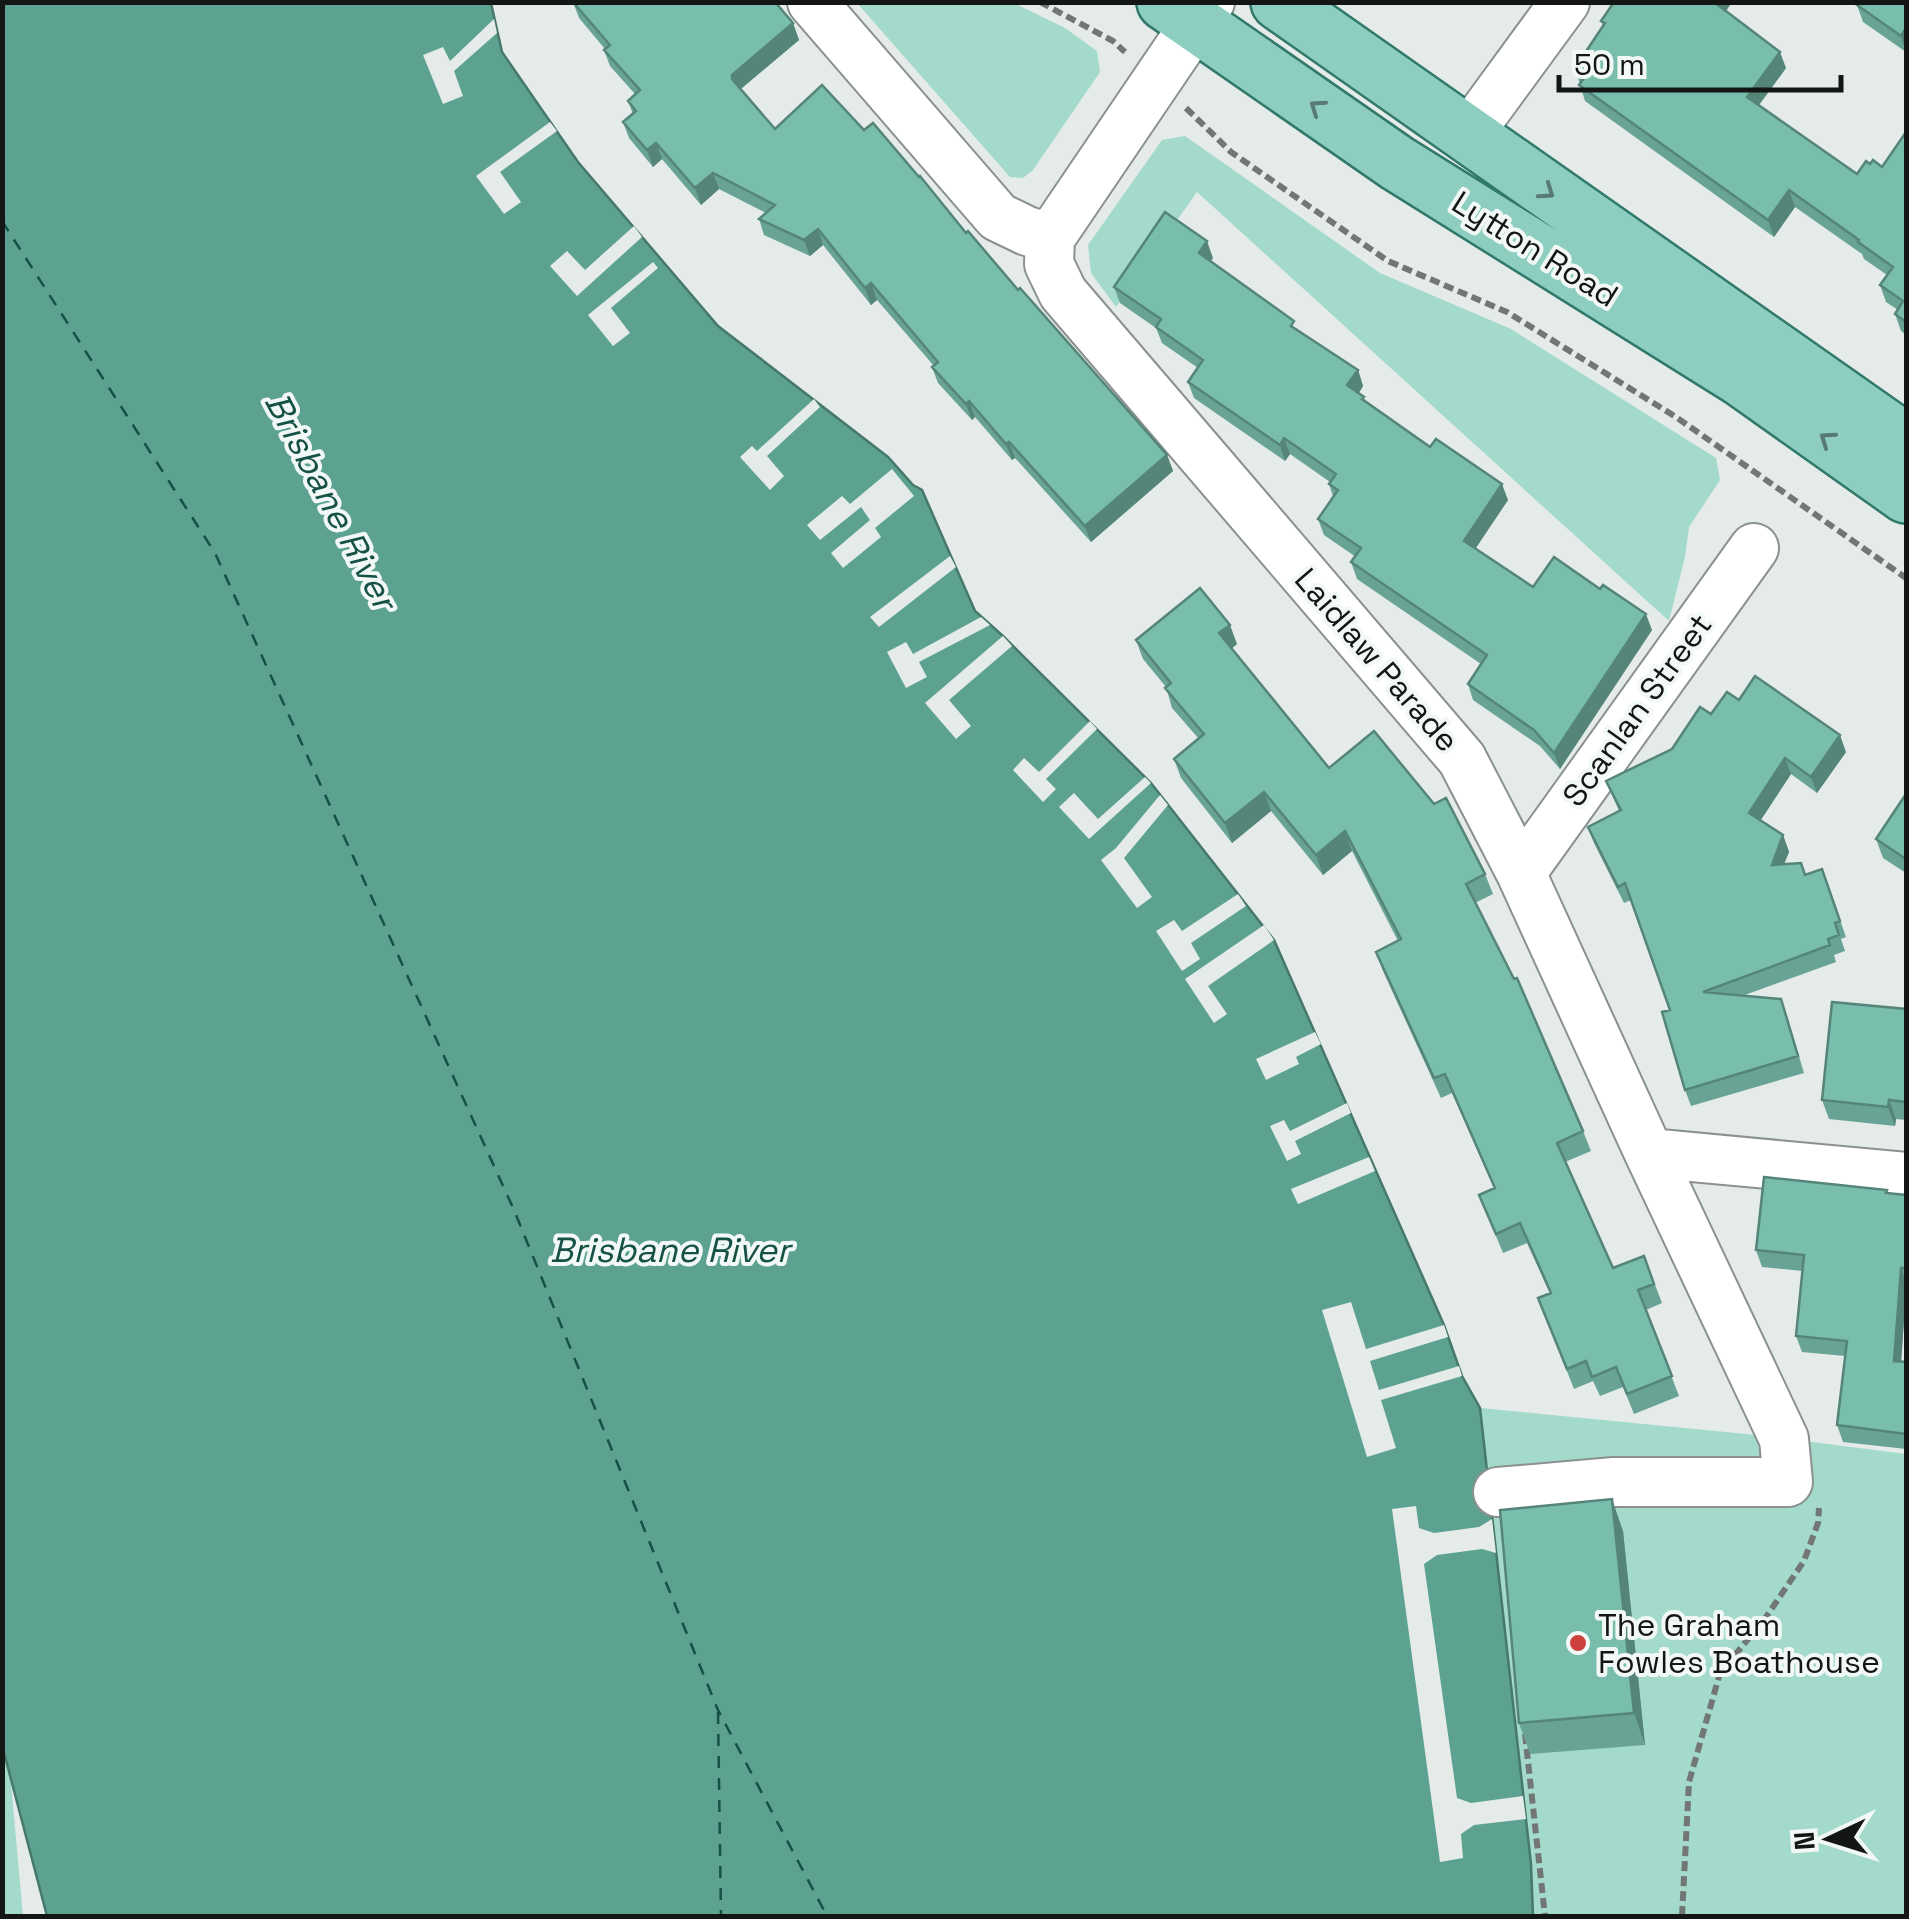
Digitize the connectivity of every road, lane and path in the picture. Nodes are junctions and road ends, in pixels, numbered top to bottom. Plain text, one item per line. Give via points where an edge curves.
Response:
1 (812, 2) edge
2 (1040, 2) edge
3 (1280, 2) edge
4 (1565, 2) edge
5 (1190, 10) edge
6 (1113, 41) dead end
7 (1196, 118) dead end
8 (1467, 136) junction
9 (1050, 238) junction
10 (1906, 442) edge
11 (1906, 495) edge
12 (1754, 548) dead end
13 (1906, 578) edge
14 (1521, 872) junction
15 (1648, 1153) junction
16 (1906, 1177) edge
17 (1820, 1491) dead end
18 (1498, 1492) dead end
19 (1524, 1723) edge
20 (1545, 1916) edge
21 (1682, 1916) edge

1 - 9 street via 998,216
2 - 6 path
3 - 8 main road, Lytton Road
4 - 8 street
5 - 9 street
11 -> 5 main road, Lytton Road via 1741,378 1397,163
7 - 13 path via 1231,152 1388,261 1522,320 1676,417
8 -> 10 main road, Lytton Road
9 - 14 street, Laidlaw Parade via 1049,264 1063,293 1462,759
12 - 14 street, Scanlan Street
14 - 15 street, Laidlaw Parade
15 - 16 street
15 - 18 street, Laidlaw Parade via 1784,1438 1788,1482 1614,1482
17 - 21 path via 1818,1523 1804,1560 1720,1673 1690,1782
19 - 20 path

